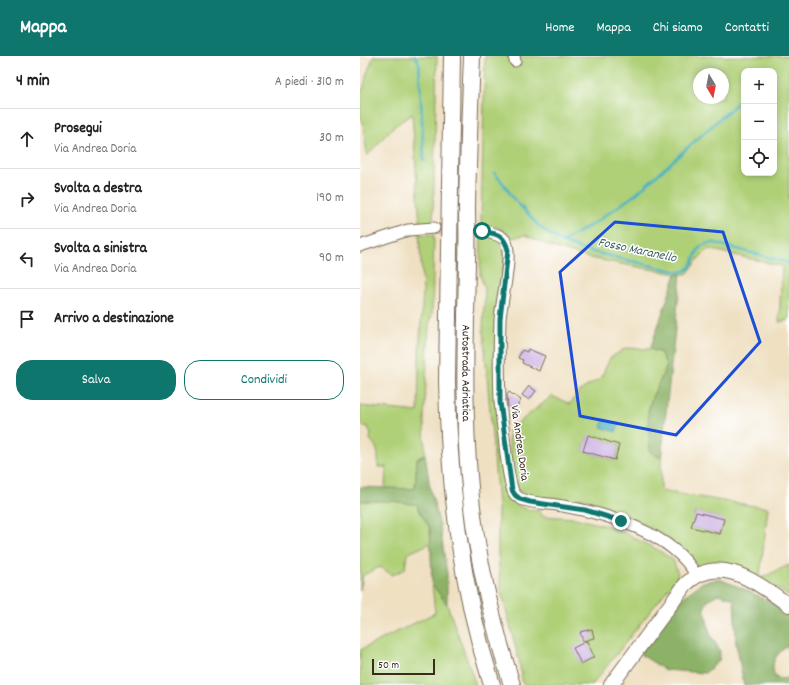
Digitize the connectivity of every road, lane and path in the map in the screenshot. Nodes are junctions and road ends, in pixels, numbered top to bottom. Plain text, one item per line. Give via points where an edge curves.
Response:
1 (452, 56) edge
2 (472, 56) edge
3 (434, 228) tunnel mouth
4 (482, 231) tunnel mouth
5 (360, 246) edge
6 (696, 575) junction
7 (789, 605) edge
8 (492, 685) edge
9 (512, 685) edge
10 (611, 685) edge

1 - 8 highway, Autostrada Adriatica via 448,432 455,515 463,569
2 - 9 highway, Autostrada Adriatica via 465,353 469,477 482,565 500,649
3 - 5 street via 408,230
4 - 6 street, Via Andrea Doria via 503,238 508,250 500,319 500,402 512,490 515,495 530,502 585,510 638,527 668,545 692,567
6 - 7 main road via 713,570 731,572 762,587
6 - 10 main road via 685,584

